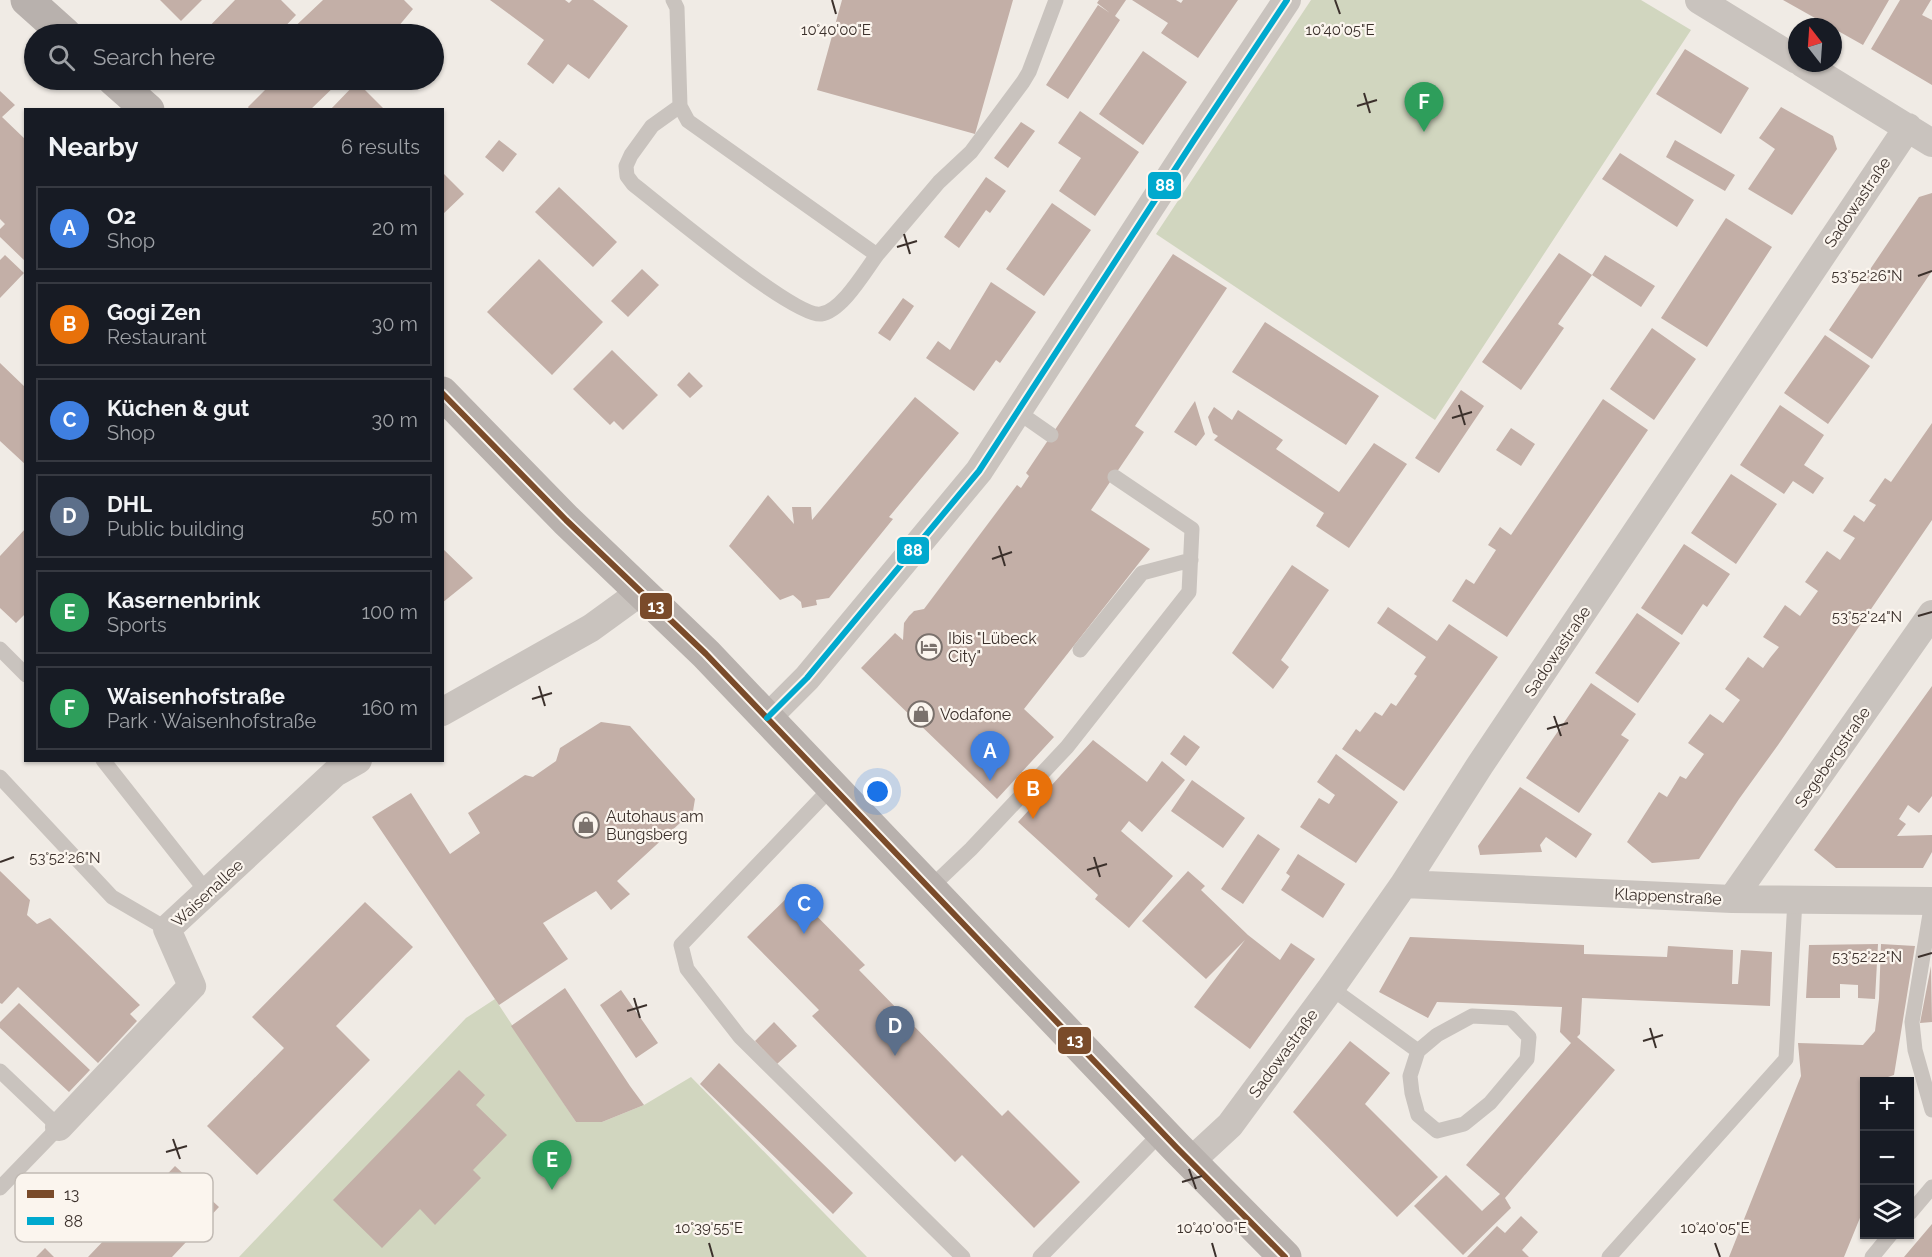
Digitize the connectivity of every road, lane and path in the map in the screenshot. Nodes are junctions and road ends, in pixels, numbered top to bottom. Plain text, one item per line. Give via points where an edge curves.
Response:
1 (27, 0) edge
2 (673, 0) edge
3 (1056, 0) edge
4 (1287, 0) edge
5 (1699, 0) edge
6 (54, 24) edge
7 (1788, 54) edge
8 (1817, 72) edge
9 (125, 90) edge
10 (680, 106) junction
11 (145, 108) edge
12 (1908, 127) junction
13 (1932, 142) edge
14 (877, 255) junction
15 (444, 395) edge
16 (1018, 412) junction
17 (1051, 435) dead end
18 (1115, 477) dead end
19 (1191, 560) junction
20 (642, 591) junction
21 (1932, 614) edge
22 (0, 649) edge
23 (1080, 651) dead end
24 (24, 673) edge
25 (444, 711) edge
26 (767, 718) junction
27 (105, 762) edge
28 (354, 762) edge
29 (0, 777) edge
30 (832, 787) junction
31 (1404, 884) junction
32 (929, 889) junction
33 (207, 892) junction
34 (1732, 899) junction
35 (1795, 900) junction
36 (1932, 901) edge
37 (167, 929) junction
38 (1331, 988) junction
39 (1418, 1051) junction
40 (3, 1079) edge
41 (1932, 1110) edge
42 (59, 1127) junction
43 (1162, 1132) junction
44 (1190, 1162) junction
45 (1932, 1187) edge
46 (0, 1188) edge
47 (1914, 1208) edge
48 (1887, 1239) edge
49 (963, 1257) edge
50 (1040, 1257) edge
51 (1285, 1257) edge
52 (1609, 1257) edge
53 (1872, 1257) edge

1 - 6 main road
2 - 10 lane via 677,8
3 - 14 lane via 1023,82 971,152 939,182
4 - 16 street
5 - 7 street
8 - 12 street
9 - 11 main road
10 - 14 lane via 688,121
10 - 14 lane via 652,126 631,155 627,176 764,285 787,302 820,314 832,310 853,289
12 - 13 street
12 - 31 street, Sadowastraße
15 - 20 main road
16 - 17 lane
16 - 26 street via 980,471 807,678
18 - 19 lane via 1192,529
19 - 23 lane via 1142,573
19 - 32 lane via 1189,592 1067,747
20 - 25 street via 591,628
20 - 26 main road
21 - 34 street, Segebergstraße
22 - 24 lane
26 - 30 main road
27 - 33 lane
28 - 33 street, Waisenallee via 335,773
29 - 37 lane via 112,897
30 - 32 main road
30 - 49 lane via 681,945 687,969 740,1037
31 - 34 street, Klappenstraße
31 - 38 street, Sadowastraße
32 - 43 main road
33 - 37 street, Waisenallee
34 - 35 street, Klappenstraße
35 - 36 street, Klappenstraße
35 - 52 lane via 1786,1059
36 - 41 lane via 1912,1022 1915,1050
37 - 42 street, Waisenallee via 192,986
38 - 39 lane
38 - 44 street, Sadowastraße via 1230,1125
39 - 39 lane via 1410,1076 1412,1093 1418,1115 1437,1131 1464,1124 1490,1104 1527,1059 1529,1037 1511,1018 1472,1016 1437,1035
40 - 42 lane
42 - 46 lane, Waisenallee
43 - 44 main road
43 - 50 lane
44 - 51 main road
45 - 47 lane
48 - 53 lane

